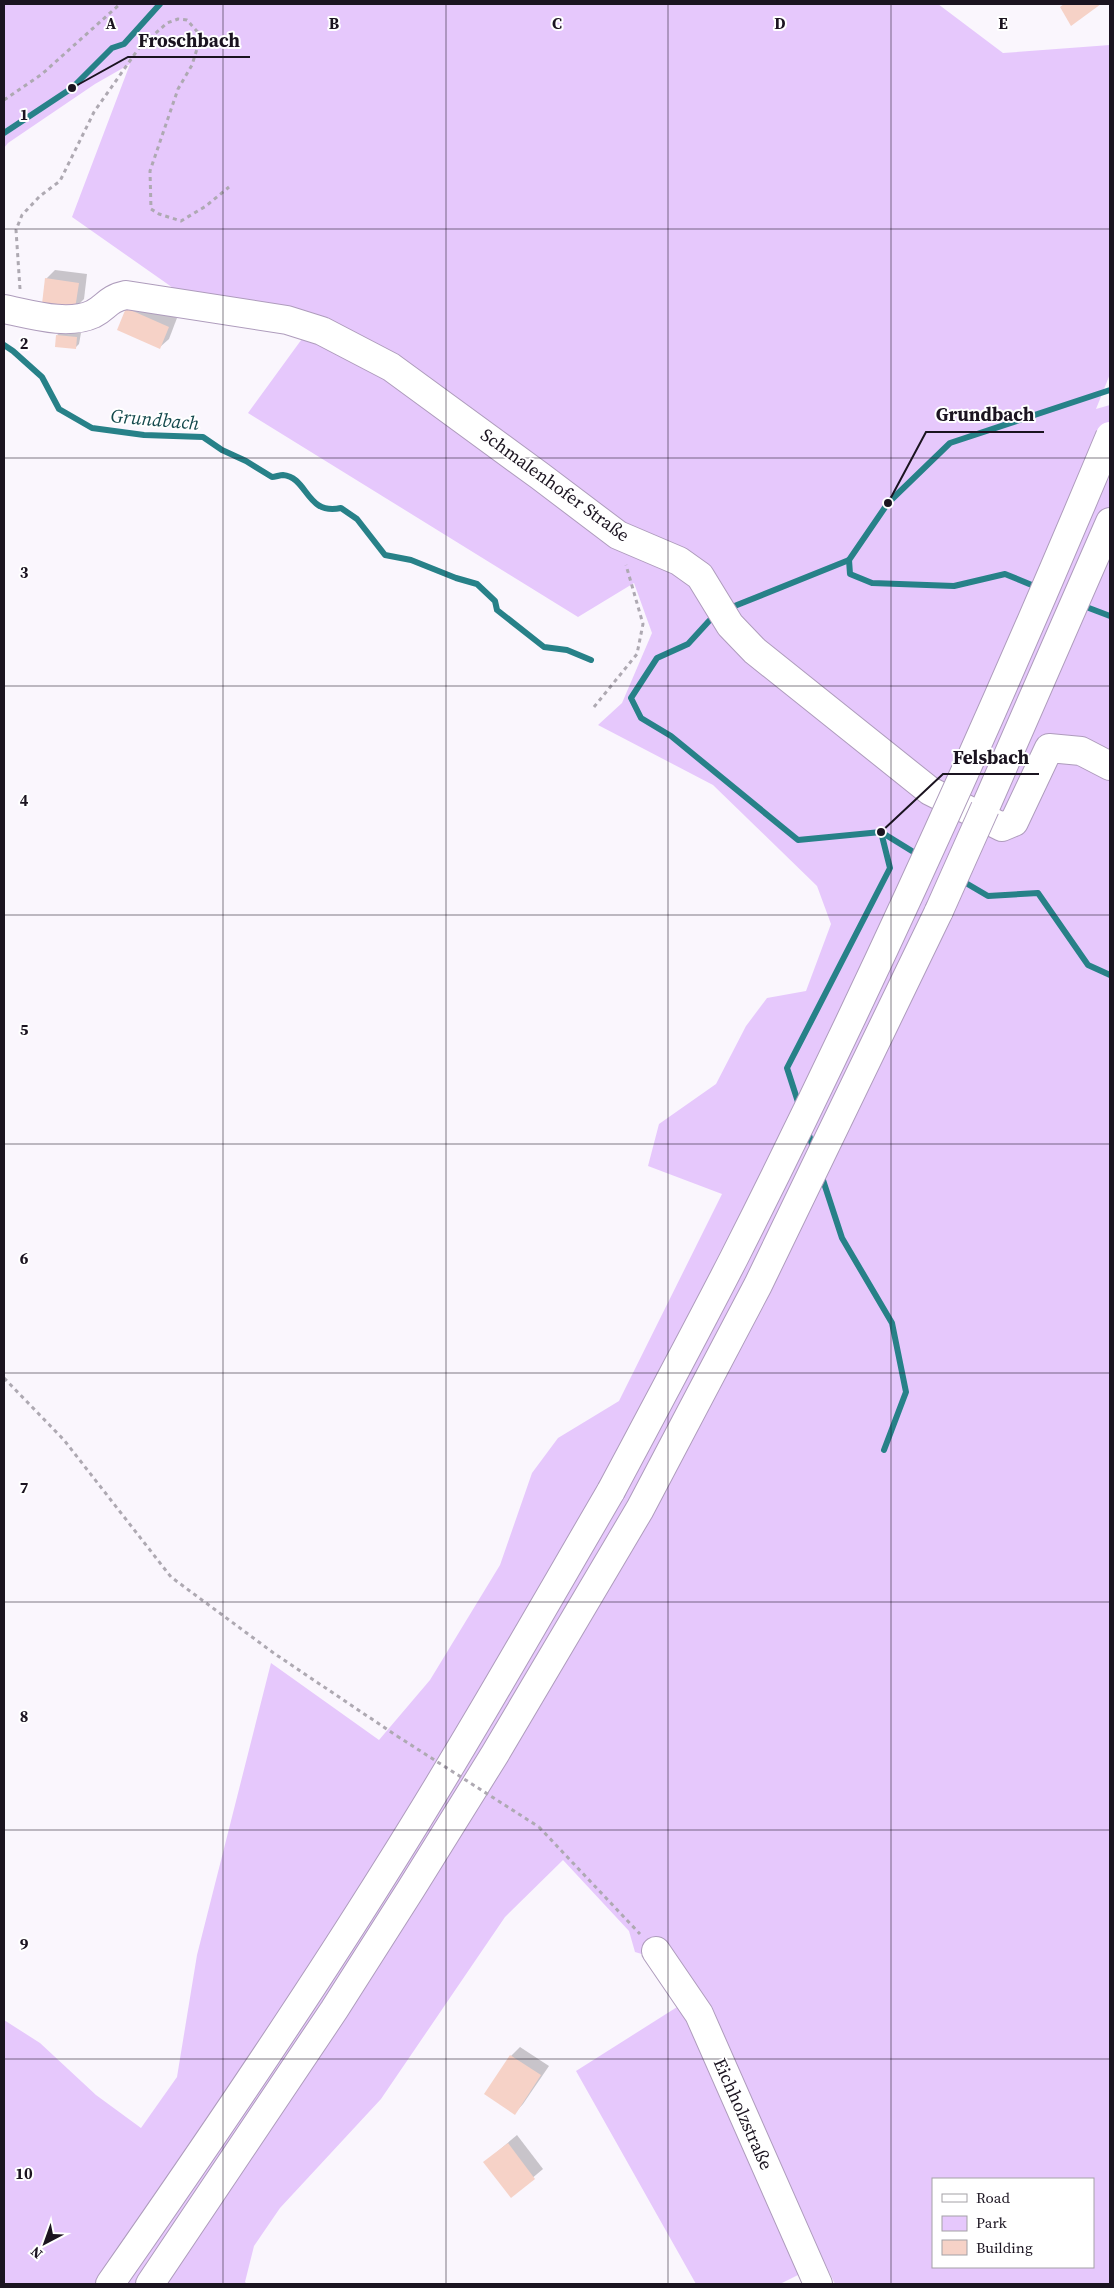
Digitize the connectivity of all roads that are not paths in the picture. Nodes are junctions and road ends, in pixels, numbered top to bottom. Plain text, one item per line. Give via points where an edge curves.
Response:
1 (10, 310) edge
2 (1110, 436) edge
3 (1110, 522) edge
4 (1110, 766) edge
5 (656, 1951) road end
6 (110, 2284) edge
7 (150, 2284) edge
8 (818, 2284) edge

1 - 4 main road, Schmalenhofer Straße via 77,319 94,314 113,297 126,295 287,320 322,331 391,367 618,535 678,561 700,576 730,625 755,651 930,791 1002,827 1014,822 1049,748 1080,751
2 - 6 main road, bridge via 1049,582 915,882 734,1257 611,1492 388,1867 304,1999
3 - 7 main road, bridge via 926,938 758,1285 640,1509 412,1889
5 - 8 main road, Eichholzstraße via 699,2014

